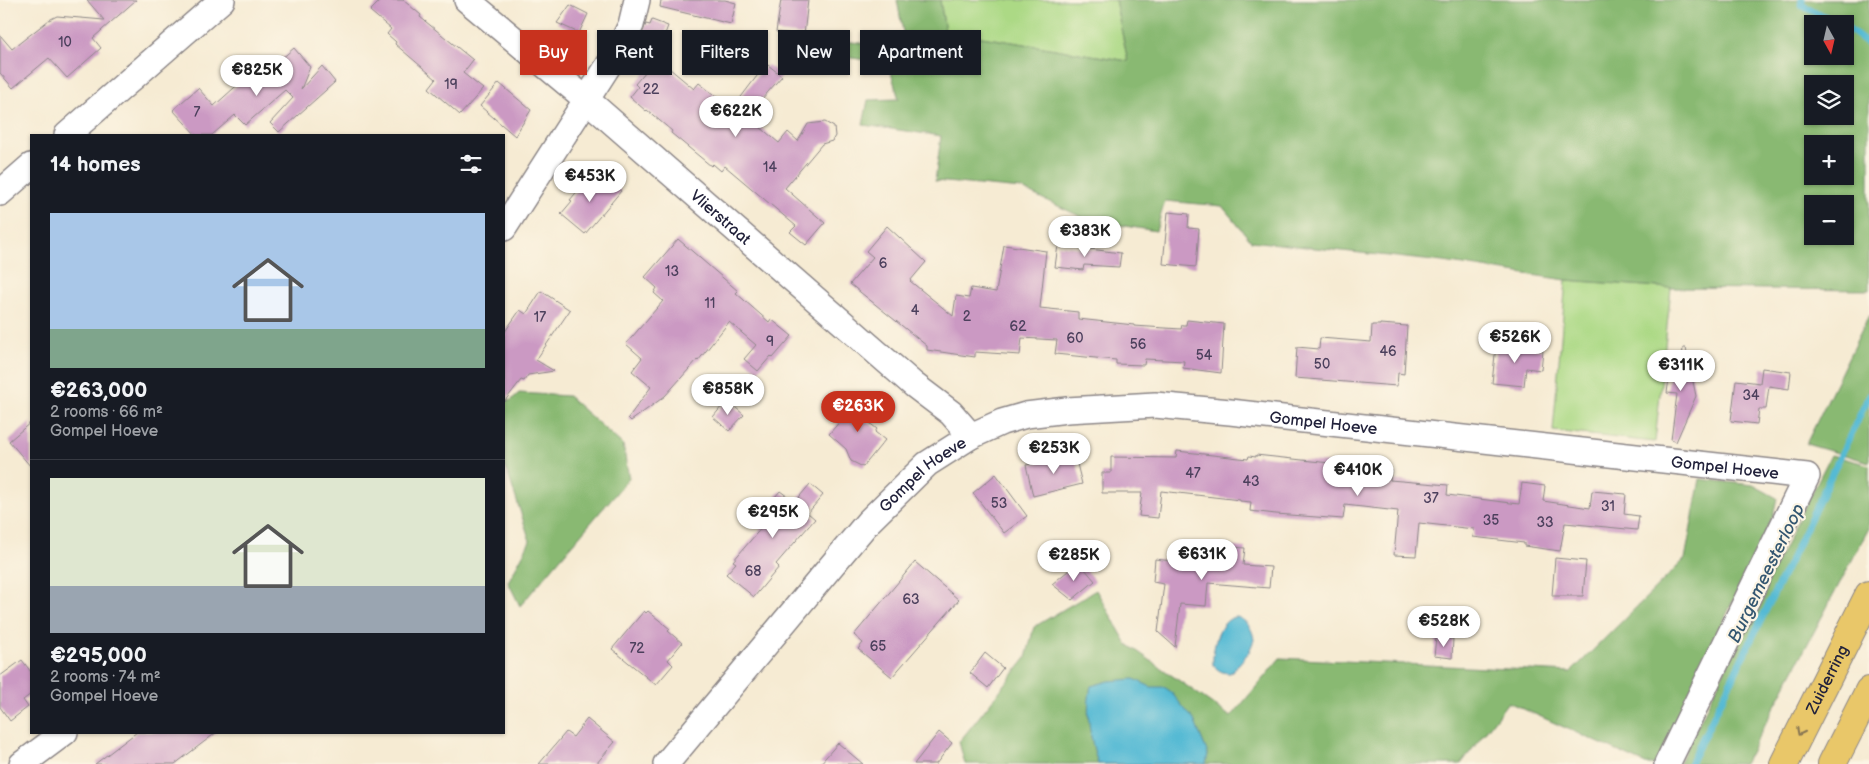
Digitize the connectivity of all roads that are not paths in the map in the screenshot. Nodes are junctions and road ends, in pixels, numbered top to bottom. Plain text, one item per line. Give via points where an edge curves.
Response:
1 (222, 0) edge
2 (467, 0) edge
3 (637, 0) edge
4 (587, 100) junction
5 (68, 134) edge
6 (30, 167) edge
7 (0, 193) edge
8 (505, 226) edge
9 (971, 436) junction
10 (1869, 595) edge
11 (1869, 691) edge
12 (62, 734) edge
13 (22, 764) edge
14 (666, 764) edge
15 (1667, 764) edge
16 (1784, 764) edge
17 (1832, 764) edge

1 - 5 street
2 - 4 street, Vlierstraat
3 - 4 street via 619,49
4 - 8 street
4 - 9 street, Vlierstraat via 914,386 951,414
6 - 7 street
9 - 14 street, Gompel Hoeve via 927,464 868,522
9 - 15 street, Gompel Hoeve via 1026,414 1155,405 1807,476
10 -> 16 highway, Zuiderring
11 - 17 highway
12 - 13 street

